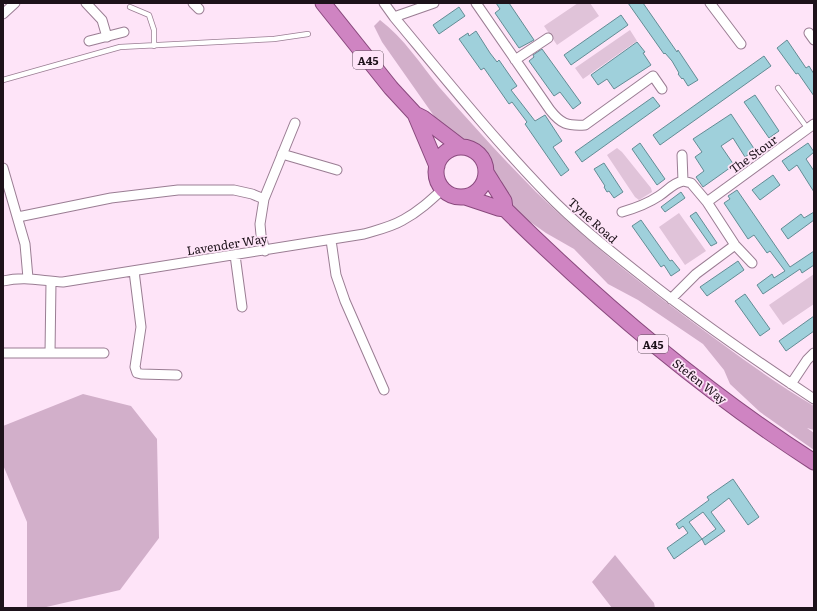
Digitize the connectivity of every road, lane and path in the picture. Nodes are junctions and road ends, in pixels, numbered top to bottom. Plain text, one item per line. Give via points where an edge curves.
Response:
1 (15, 3) edge
2 (86, 3) edge
3 (324, 3) edge
4 (384, 3) edge
5 (434, 3) edge
6 (476, 3) edge
7 (710, 3) edge
8 (130, 7) dead end
9 (3, 14) edge
10 (394, 17) junction
11 (124, 32) dead end
12 (308, 34) dead end
13 (107, 37) junction
14 (548, 38) dead end
15 (89, 41) dead end
16 (741, 44) dead end
17 (154, 46) junction
18 (515, 60) junction
19 (3, 80) edge
20 (778, 88) dead end
21 (662, 89) dead end
22 (415, 114) junction
23 (295, 123) dead end
24 (811, 127) edge
25 (461, 147) junction
26 (282, 154) junction
27 (682, 155) dead end
28 (437, 166) junction
29 (3, 168) edge
30 (337, 170) dead end
31 (487, 174) junction
32 (683, 181) junction
33 (5, 183) edge
34 (443, 190) junction
35 (465, 197) junction
36 (264, 199) junction
37 (707, 202) junction
38 (506, 209) junction
39 (622, 212) dead end
40 (18, 217) junction
41 (331, 240) junction
42 (735, 245) junction
43 (265, 250) junction
44 (234, 256) junction
45 (752, 263) dead end
46 (134, 271) junction
47 (28, 278) junction
48 (3, 281) edge
49 (51, 282) junction
50 (671, 299) junction
51 (242, 306) dead end
52 (3, 353) edge
53 (50, 353) junction
54 (104, 353) dead end
55 (814, 353) edge
56 (177, 375) dead end
57 (791, 384) junction
58 (384, 390) dead end
59 (814, 399) edge
60 (814, 462) edge

1 - 9 street
2 - 13 street via 102,20
3 - 22 highway, A45 via 391,88
4 - 10 street, Tyne Road
5 - 10 street
6 - 18 street
7 - 16 street
8 - 17 lane via 149,15 154,30
10 - 50 street, Tyne Road via 546,194
11 - 13 street
12 - 17 lane via 274,39
13 - 15 street
14 - 18 street
17 - 19 lane via 120,47
18 - 21 street via 557,119 576,126 585,125 653,76
20 - 24 lane
22 - 25 highway, A45
22 - 28 highway, A45
23 - 26 street
24 - 37 street, The Stour
25 - 28 highway via 445,153
25 - 31 highway via 469,148 480,155
26 - 30 street
26 - 36 street
27 - 32 street
28 - 34 highway via 436,175
29 - 33 street
31 - 35 highway via 480,190
31 - 38 highway, Stefen Way / A45 via 504,201
32 - 37 street via 691,183
32 - 39 street via 675,182 642,207
33 - 40 street
34 - 35 highway via 453,196
34 - 41 street, Lavender Way via 402,221 364,234
35 - 38 highway
36 - 40 street via 234,190 178,190 111,198
36 - 43 street via 260,224
37 - 42 street
38 - 60 highway, Stefen Way / A45 via 556,260 648,340 726,401
40 - 47 street via 25,244
41 - 43 street, Lavender Way
41 - 58 street via 336,275 344,301
42 - 45 street
42 - 50 street via 696,274
43 - 44 street, Lavender Way
44 - 46 street, Lavender Way
44 - 51 street
46 - 49 street, Lavender Way
46 - 56 street via 141,327 135,368 141,374
47 - 48 street, Lavender Way
47 - 49 street, Lavender Way
49 - 53 street
50 - 57 street, Tyne Road
52 - 53 street
53 - 54 street
55 - 57 street
57 - 59 street, Tyne Road

